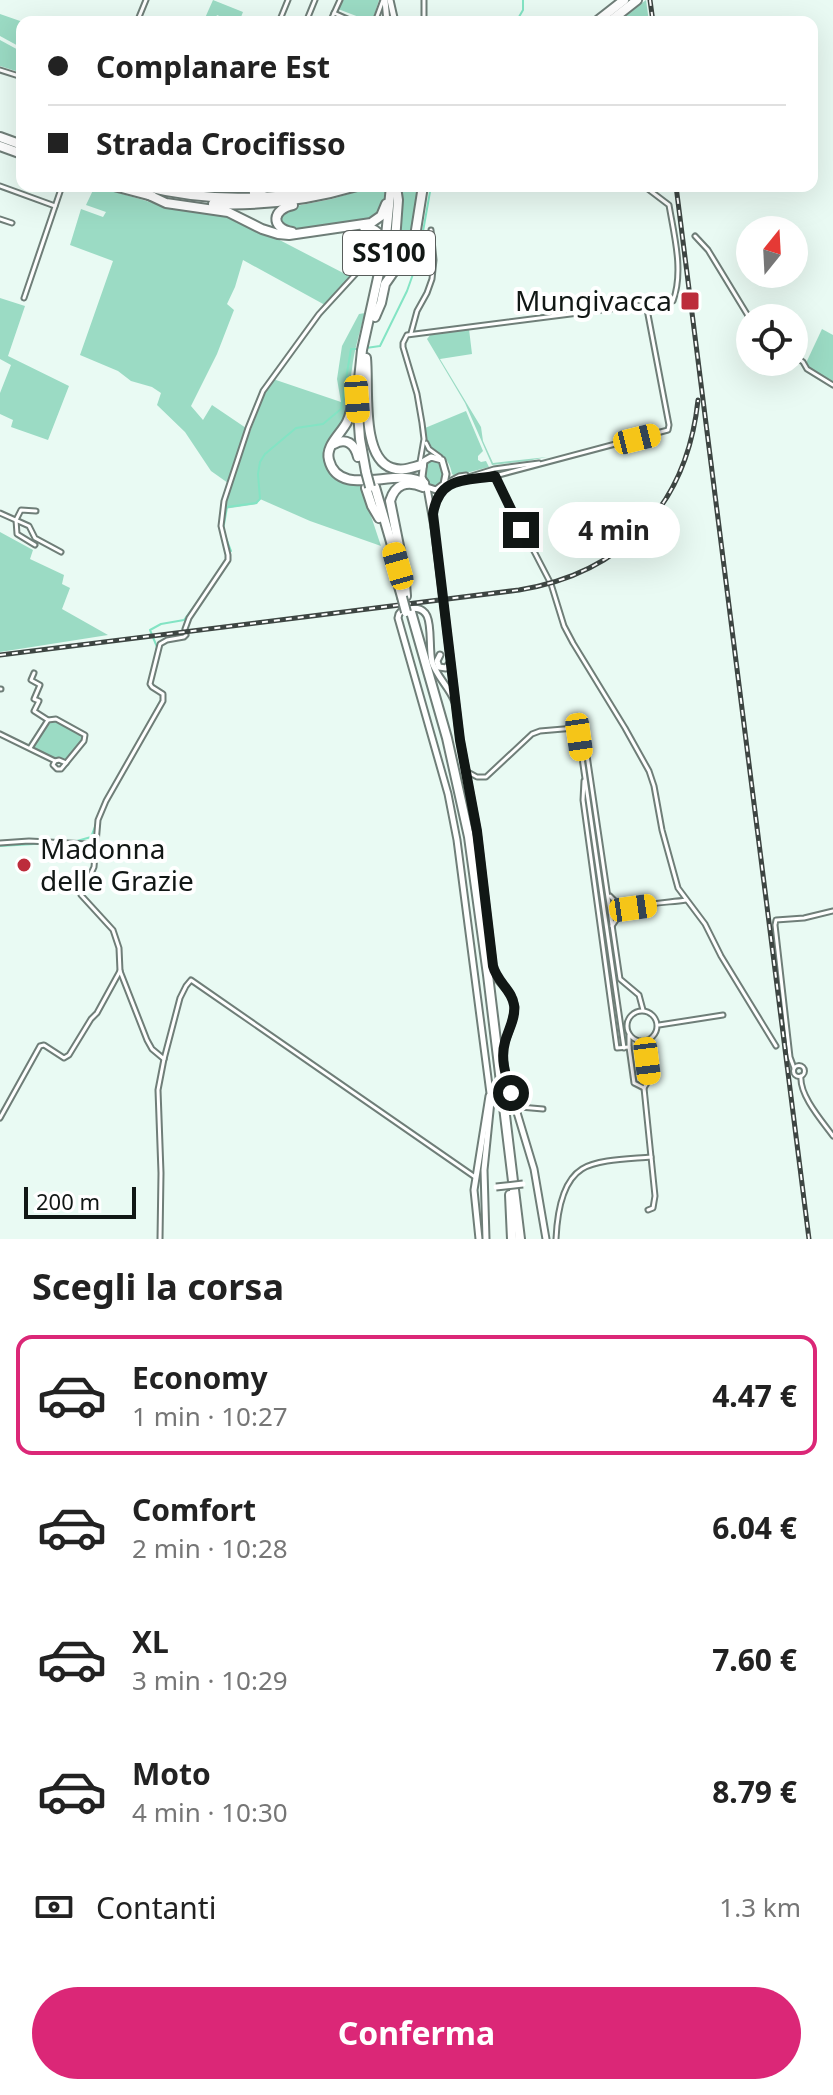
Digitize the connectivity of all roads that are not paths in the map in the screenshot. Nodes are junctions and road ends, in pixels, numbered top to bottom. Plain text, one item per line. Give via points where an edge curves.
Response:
1 (340, 0) edge
2 (624, 0) edge
3 (637, 0) edge
4 (334, 13) junction
5 (333, 16) edge
6 (341, 16) edge
7 (604, 16) edge
8 (617, 16) edge
9 (16, 192) edge
10 (60, 192) edge
11 (152, 192) junction
12 (257, 192) edge
13 (295, 192) edge
14 (335, 192) edge
15 (391, 192) edge
16 (392, 192) edge
17 (393, 192) edge
18 (395, 192) edge
19 (420, 192) edge
20 (652, 192) edge
21 (324, 195) junction
22 (55, 206) junction
23 (0, 219) edge
24 (12, 223) dead end
25 (359, 226) junction
26 (431, 230) dead end
27 (300, 233) junction
28 (695, 236) dead end
29 (415, 237) junction
30 (378, 264) junction
31 (377, 286) junction
32 (24, 298) dead end
33 (646, 304) junction
34 (741, 304) edge
35 (371, 321) junction
36 (411, 333) junction
37 (365, 355) junction
38 (808, 370) edge
39 (833, 385) edge
40 (424, 439) junction
41 (330, 447) junction
42 (442, 460) junction
43 (553, 461) junction
44 (419, 464) junction
45 (366, 472) junction
46 (474, 474) junction
47 (495, 476) junction
48 (405, 477) junction
49 (459, 480) junction
50 (444, 484) junction
51 (425, 485) junction
52 (371, 487) junction
53 (36, 511) dead end
54 (0, 513) edge
55 (433, 514) junction
56 (16, 520) junction
57 (35, 545) dead end
58 (61, 552) dead end
59 (405, 596) junction
60 (408, 612) junction
61 (448, 642) junction
62 (431, 652) junction
63 (440, 655) junction
64 (450, 663) junction
65 (34, 673) dead end
66 (455, 702) junction
67 (48, 720) junction
68 (570, 728) junction
69 (0, 734) edge
70 (30, 748) junction
71 (55, 761) junction
72 (66, 763) junction
73 (466, 771) junction
74 (98, 839) junction
75 (0, 843) edge
76 (88, 844) junction
77 (96, 852) junction
78 (608, 893) junction
79 (686, 900) junction
80 (633, 908) junction
81 (833, 911) edge
82 (612, 926) junction
83 (120, 971) junction
84 (643, 1010) junction
85 (723, 1015) dead end
86 (658, 1025) junction
87 (629, 1035) junction
88 (644, 1041) junction
89 (776, 1046) dead end
90 (626, 1047) junction
91 (790, 1057) junction
92 (164, 1059) junction
93 (800, 1065) junction
94 (794, 1068) junction
95 (799, 1076) junction
96 (644, 1088) junction
97 (490, 1091) junction
98 (543, 1109) dead end
99 (517, 1113) junction
100 (0, 1118) edge
101 (833, 1136) edge
102 (651, 1157) junction
103 (534, 1169) junction
104 (475, 1177) junction
105 (484, 1181) junction
106 (523, 1184) junction
107 (496, 1187) junction
108 (538, 1190) junction
109 (484, 1199) junction
110 (648, 1210) dead end
111 (160, 1239) edge
112 (479, 1239) edge
113 (486, 1239) edge
114 (515, 1239) edge
115 (546, 1239) edge
116 (556, 1239) edge

1 - 4 street
2 - 7 highway
3 - 8 highway
4 - 5 street
4 - 6 street
9 - 22 street
10 - 22 street
11 - 12 highway
11 - 13 highway via 244,197
11 - 21 highway via 232,205
11 - 27 highway via 166,203 228,212 269,232
14 - 21 highway
15 - 25 highway via 381,216
16 - 31 highway, SS100
17 - 35 highway, SS100 via 392,229
18 - 29 highway via 395,241 405,247
19 - 29 highway
20 - 33 street via 669,205 679,276 673,301
21 - 27 highway via 280,210 280,227
22 - 32 street
23 - 24 street
25 - 27 highway
25 - 30 highway via 374,229 381,237
26 - 36 street via 432,279
28 - 34 street
29 - 35 highway via 411,254 385,284
30 - 31 highway
30 - 74 street via 363,266 267,384 224,501 221,526 228,560 189,618 184,637 159,645 150,684 163,694 163,701 106,801
31 - 35 highway, SS100
33 - 36 street
33 - 43 street via 668,430
35 - 37 highway, SS100
36 - 40 street via 403,347
37 - 41 highway, SS100 via 355,369 350,413
37 - 44 highway, SS100 via 375,452 393,469
37 - 45 highway, SS100
38 - 39 street
40 - 42 street
40 - 44 street
41 - 45 highway, SS100 via 343,440 353,445
41 - 48 highway via 330,464 347,480
42 - 44 main road via 431,457
42 - 50 main road
43 - 46 street
43 - 47 street
44 - 48 highway
44 - 51 main road
45 - 52 highway, SS100, bridge
46 - 49 street
46 - 50 street
47 - 49 street
47 - 79 street via 551,584 564,626 649,771 678,888
48 - 51 highway
49 - 55 street via 441,492
50 - 51 main road via 436,490
51 - 55 main road
51 - 59 highway, SS100 via 403,484 390,501
52 - 59 highway, SS100
52 - 59 highway, SS100 via 372,506
53 - 56 street via 21,510
54 - 56 street
55 - 61 main road, bridge
56 - 57 street via 17,534
56 - 58 street
59 - 60 highway, SS100, bridge
60 - 114 highway, SS100 via 455,789
60 - 114 highway, SS100 via 447,738 469,837
61 - 63 main road
61 - 64 main road
62 - 63 main road
62 - 66 main road
62 - 97 main road via 425,613 400,611 457,840
63 - 64 main road via 439,667
64 - 66 main road
65 - 67 street via 31,680 40,685 34,711
66 - 73 main road
67 - 70 street
67 - 72 street via 85,735
68 - 73 street via 532,734 486,777
68 - 78 street via 584,735
68 - 90 street via 579,737
69 - 70 street
70 - 71 street
71 - 72 street
71 - 72 street via 57,769
73 - 99 main road via 493,966 515,1007 503,1058
74 - 76 street
74 - 77 street
75 - 76 street
76 - 77 street
77 - 83 street via 81,898 113,930
78 - 80 street
78 - 82 street
79 - 80 street
79 - 89 street
80 - 82 street
81 - 91 street via 776,920
82 - 84 street via 620,979 639,995
83 - 92 street via 147,1040
83 - 100 street via 69,1055 64,1058 40,1046
84 - 86 street
84 - 87 street via 627,1021
85 - 86 street
86 - 88 street via 653,1038
87 - 88 street
87 - 90 street
88 - 96 street via 649,1080
90 - 96 street via 634,1083
91 - 93 street
91 - 94 street
92 - 104 street via 180,998 191,980
92 - 111 street via 157,1108
93 - 94 street
93 - 95 street via 805,1071
94 - 95 street
95 - 101 street via 802,1090
96 - 102 street
97 - 104 main road
97 - 105 main road
98 - 99 street via 520,1107
99 - 103 main road
102 - 110 street via 654,1204
102 - 116 street via 592,1165 573,1176 563,1196
103 - 106 main road
103 - 108 main road
104 - 112 main road
105 - 107 main road
105 - 109 main road
106 - 107 main road, bridge
106 - 108 main road
107 - 109 main road
108 - 115 main road
109 - 113 main road

